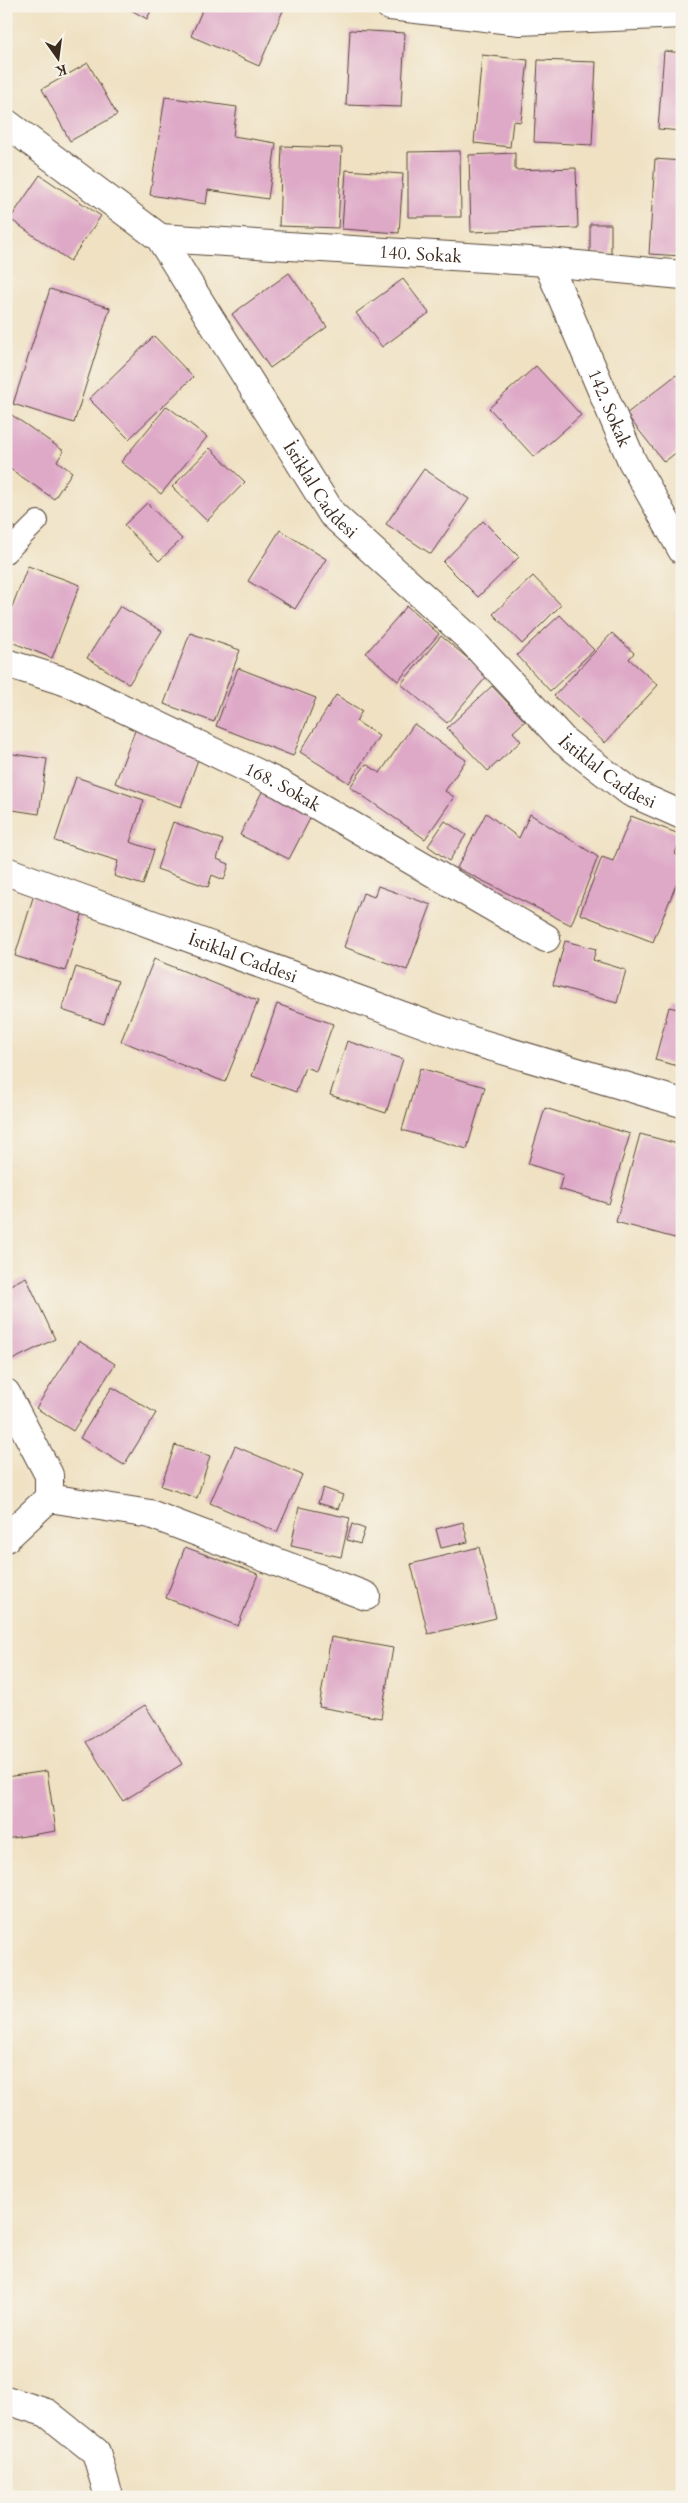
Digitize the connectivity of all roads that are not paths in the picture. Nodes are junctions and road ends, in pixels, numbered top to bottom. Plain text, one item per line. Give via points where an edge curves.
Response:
1 (390, 6) edge
2 (512, 13) edge
3 (682, 14) edge
4 (6, 123) edge
5 (160, 238) junction
6 (547, 262) junction
7 (682, 275) edge
8 (38, 521) dead end
9 (682, 550) edge
10 (6, 554) edge
11 (6, 663) edge
12 (682, 815) edge
13 (6, 871) edge
14 (546, 938) dead end
15 (682, 1103) edge
16 (6, 1393) edge
17 (49, 1498) junction
18 (6, 1538) edge
19 (366, 1596) dead end
20 (6, 2400) edge
21 (109, 2497) edge

1 - 2 street
2 - 3 street
4 - 5 street, İstiklal Caddesi
5 - 6 street, 140. Sokak
5 - 12 street, İstiklal Caddesi via 332,514 471,640 564,741 630,792
6 - 7 street, 140. Sokak
6 - 9 street, 142. Sokak via 632,461
8 - 10 lane
11 - 14 street, 168. Sokak via 70,684 280,784
13 - 15 street, İstiklal Caddesi via 469,1040
16 - 17 street via 49,1474
17 - 18 street
17 - 19 street via 150,1514
20 - 21 street via 47,2413 96,2452

